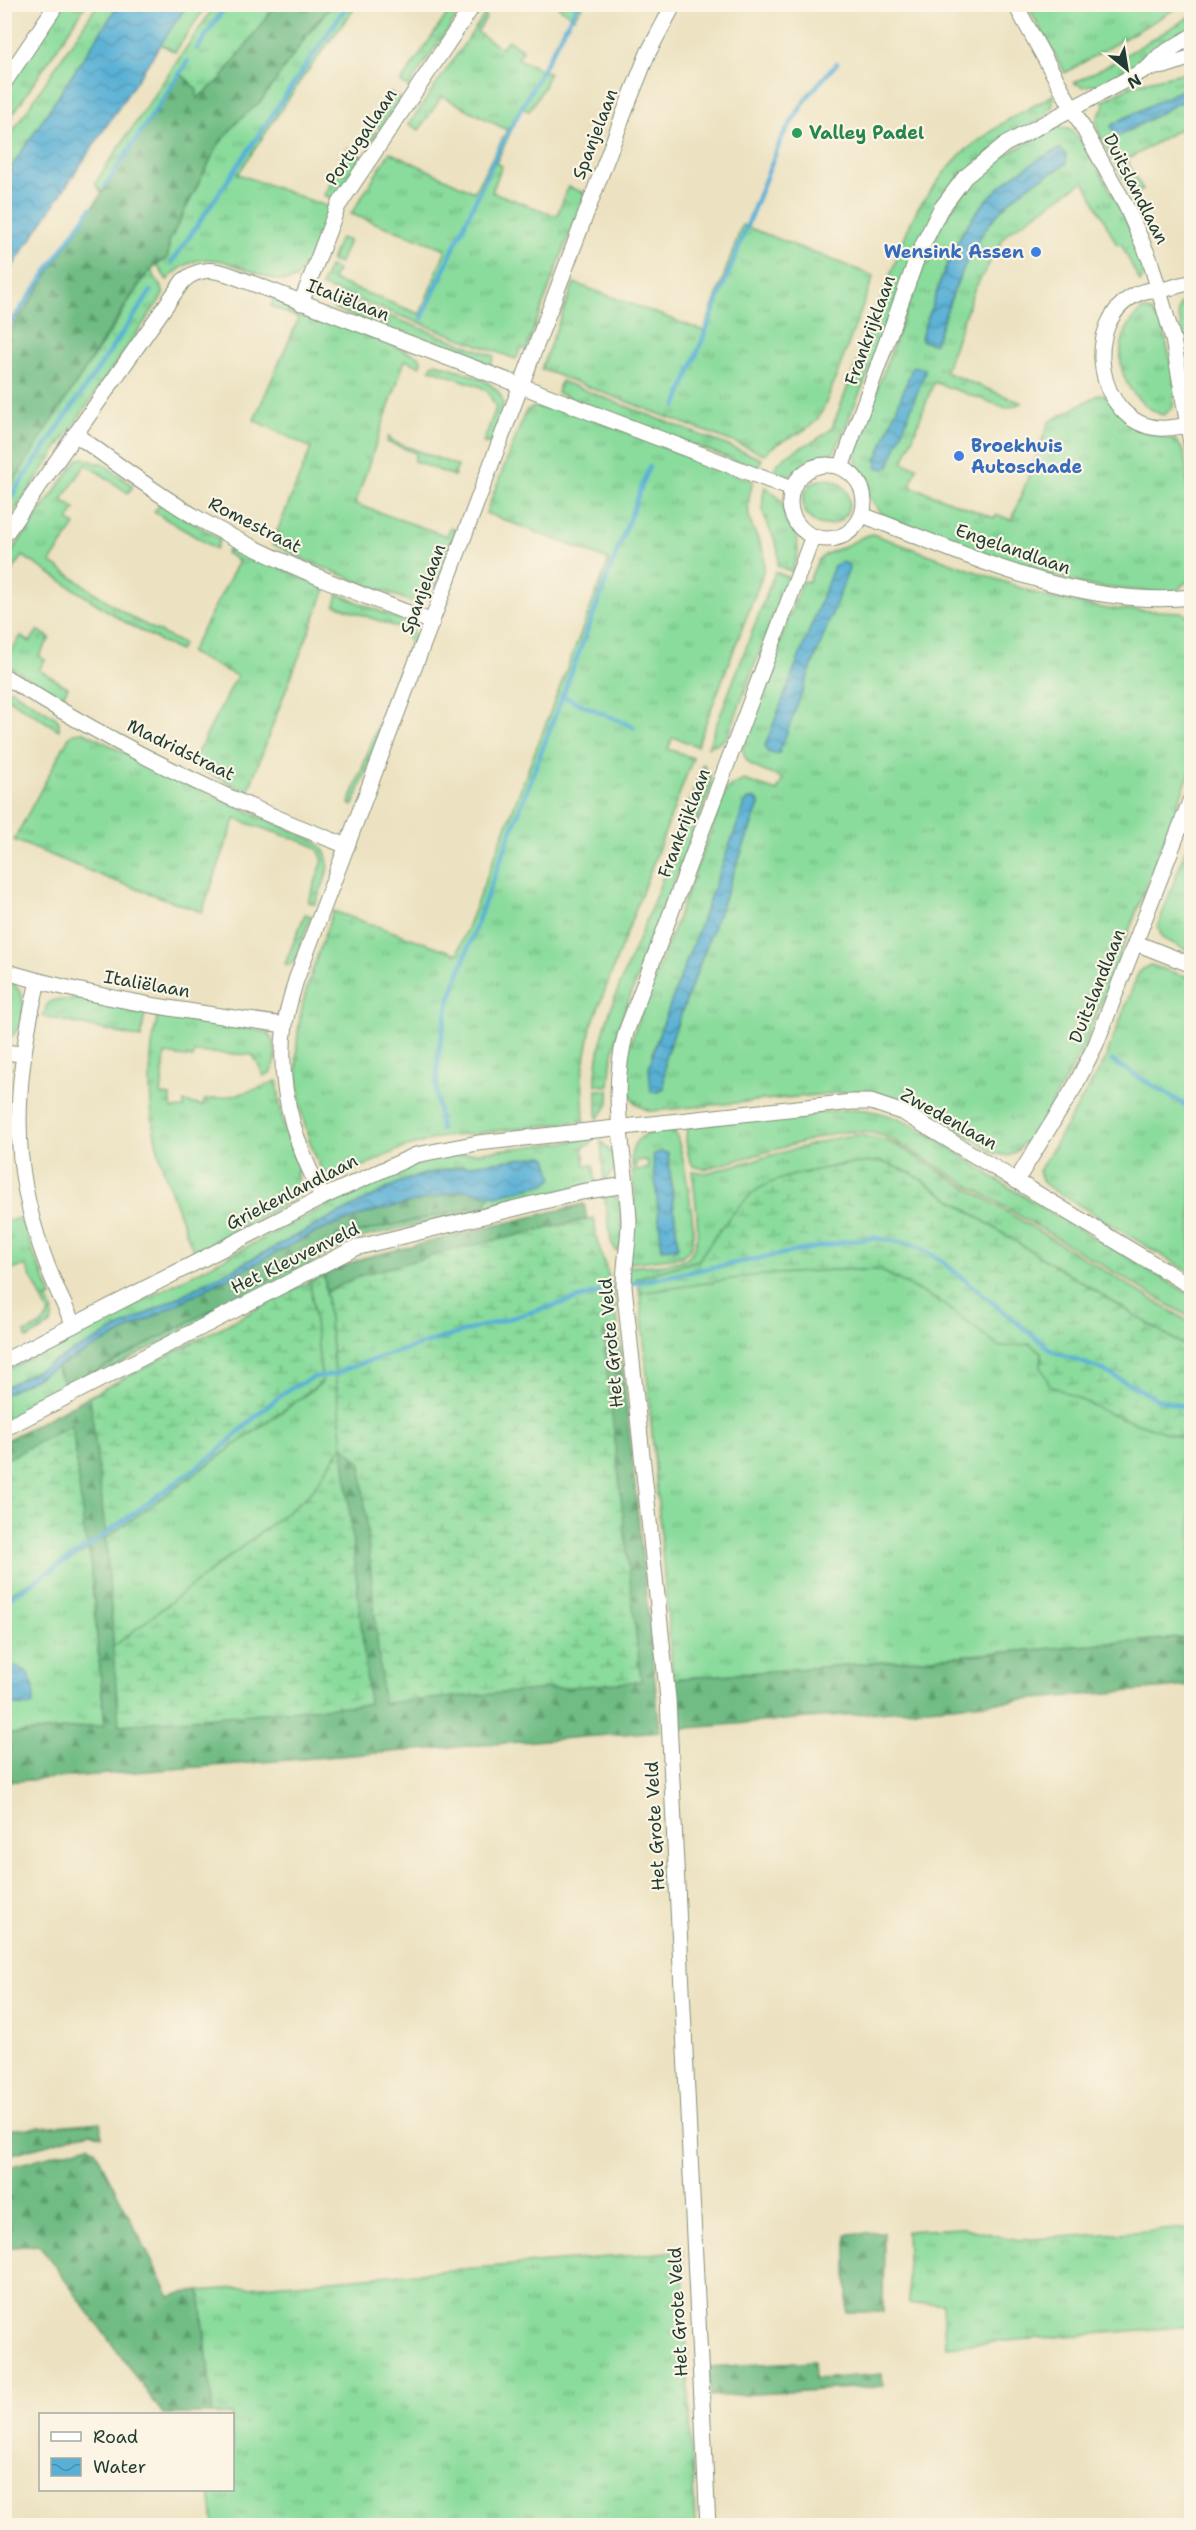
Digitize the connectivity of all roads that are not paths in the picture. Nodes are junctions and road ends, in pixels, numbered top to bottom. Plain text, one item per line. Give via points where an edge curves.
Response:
1 (57, 4) edge
2 (474, 4) edge
3 (674, 4) edge
4 (1015, 4) edge
5 (1191, 36) edge
6 (1191, 57) edge
7 (1148, 68) junction
8 (4, 83) edge
9 (1073, 109) junction
10 (1191, 284) edge
11 (1160, 289) junction
12 (301, 303) junction
13 (522, 386) junction
14 (1190, 424) edge
15 (75, 434) junction
16 (1191, 449) edge
17 (841, 468) junction
18 (792, 489) junction
19 (862, 515) junction
20 (4, 536) edge
21 (813, 536) junction
22 (1191, 597) edge
23 (432, 622) junction
24 (4, 676) edge
25 (1191, 796) edge
26 (347, 846) junction
27 (1136, 943) junction
28 (1191, 965) edge
29 (4, 971) edge
30 (38, 981) junction
31 (285, 1025) junction
32 (4, 1052) edge
33 (22, 1054) junction
34 (619, 1128) junction
35 (1016, 1181) junction
36 (626, 1185) junction
37 (323, 1197) junction
38 (1191, 1287) edge
39 (74, 1325) junction
40 (4, 1361) edge
41 (4, 1429) edge
42 (708, 2526) edge

1 - 8 street
2 - 12 street, Portugallaan via 338,206
3 - 13 street, Spanjelaan via 644,64
4 - 9 street
5 - 7 street, Frankrijklaan via 1159,56
6 - 7 street, Frankrijklaan
7 - 9 street, Frankrijklaan
9 - 11 street, Duitslandlaan via 1126,206
9 - 17 street, Frankrijklaan via 1004,145 965,177 940,210 918,255
10 - 11 street
11 - 14 street, Duitslandlaan
11 - 14 street via 1139,292 1112,317 1101,353 1103,372 1120,406 1142,423 1161,428
12 - 13 street, Italiëlaan
12 - 15 street, Italiëlaan via 218,271 191,274
13 - 18 street, Italiëlaan
13 - 23 street, Spanjelaan
14 - 16 street, Duitslandlaan
15 - 20 street, Italiëlaan
15 - 23 street, Romestraat via 198,518 262,552
17 - 18 street via 812,468
17 - 19 street via 861,487
18 - 21 street via 793,517
19 - 21 street via 856,526 836,538
19 - 22 street, Engelandlaan via 1046,583 1097,594
21 - 34 street, Frankrijklaan via 627,1032 617,1078
23 - 26 street, Spanjelaan
24 - 26 street, Madridstraat via 131,749
25 - 27 street, Duitslandlaan
26 - 31 street, Spanjelaan via 296,980
27 - 28 street
27 - 35 street, Duitslandlaan via 1087,1063
29 - 30 street, Italiëlaan
30 - 31 street, Italiëlaan via 169,1008
30 - 33 street
31 - 37 street, Spanjelaan via 284,1073 290,1117 303,1158
32 - 33 street
33 - 39 street via 18,1130 29,1209 42,1256
34 - 35 street, Zwedenlaan via 871,1102 904,1113
34 - 36 street, Het Grote Veld
34 - 37 street, Griekenlandlaan via 440,1149 394,1164
35 - 38 street, Zwedenlaan
36 - 41 street, Het Kleuvenveld via 355,1248
36 - 42 street, Het Grote Veld via 629,1234 624,1286 668,1699
37 - 39 street, Griekenlandlaan
39 - 40 street, Griekenlandlaan

